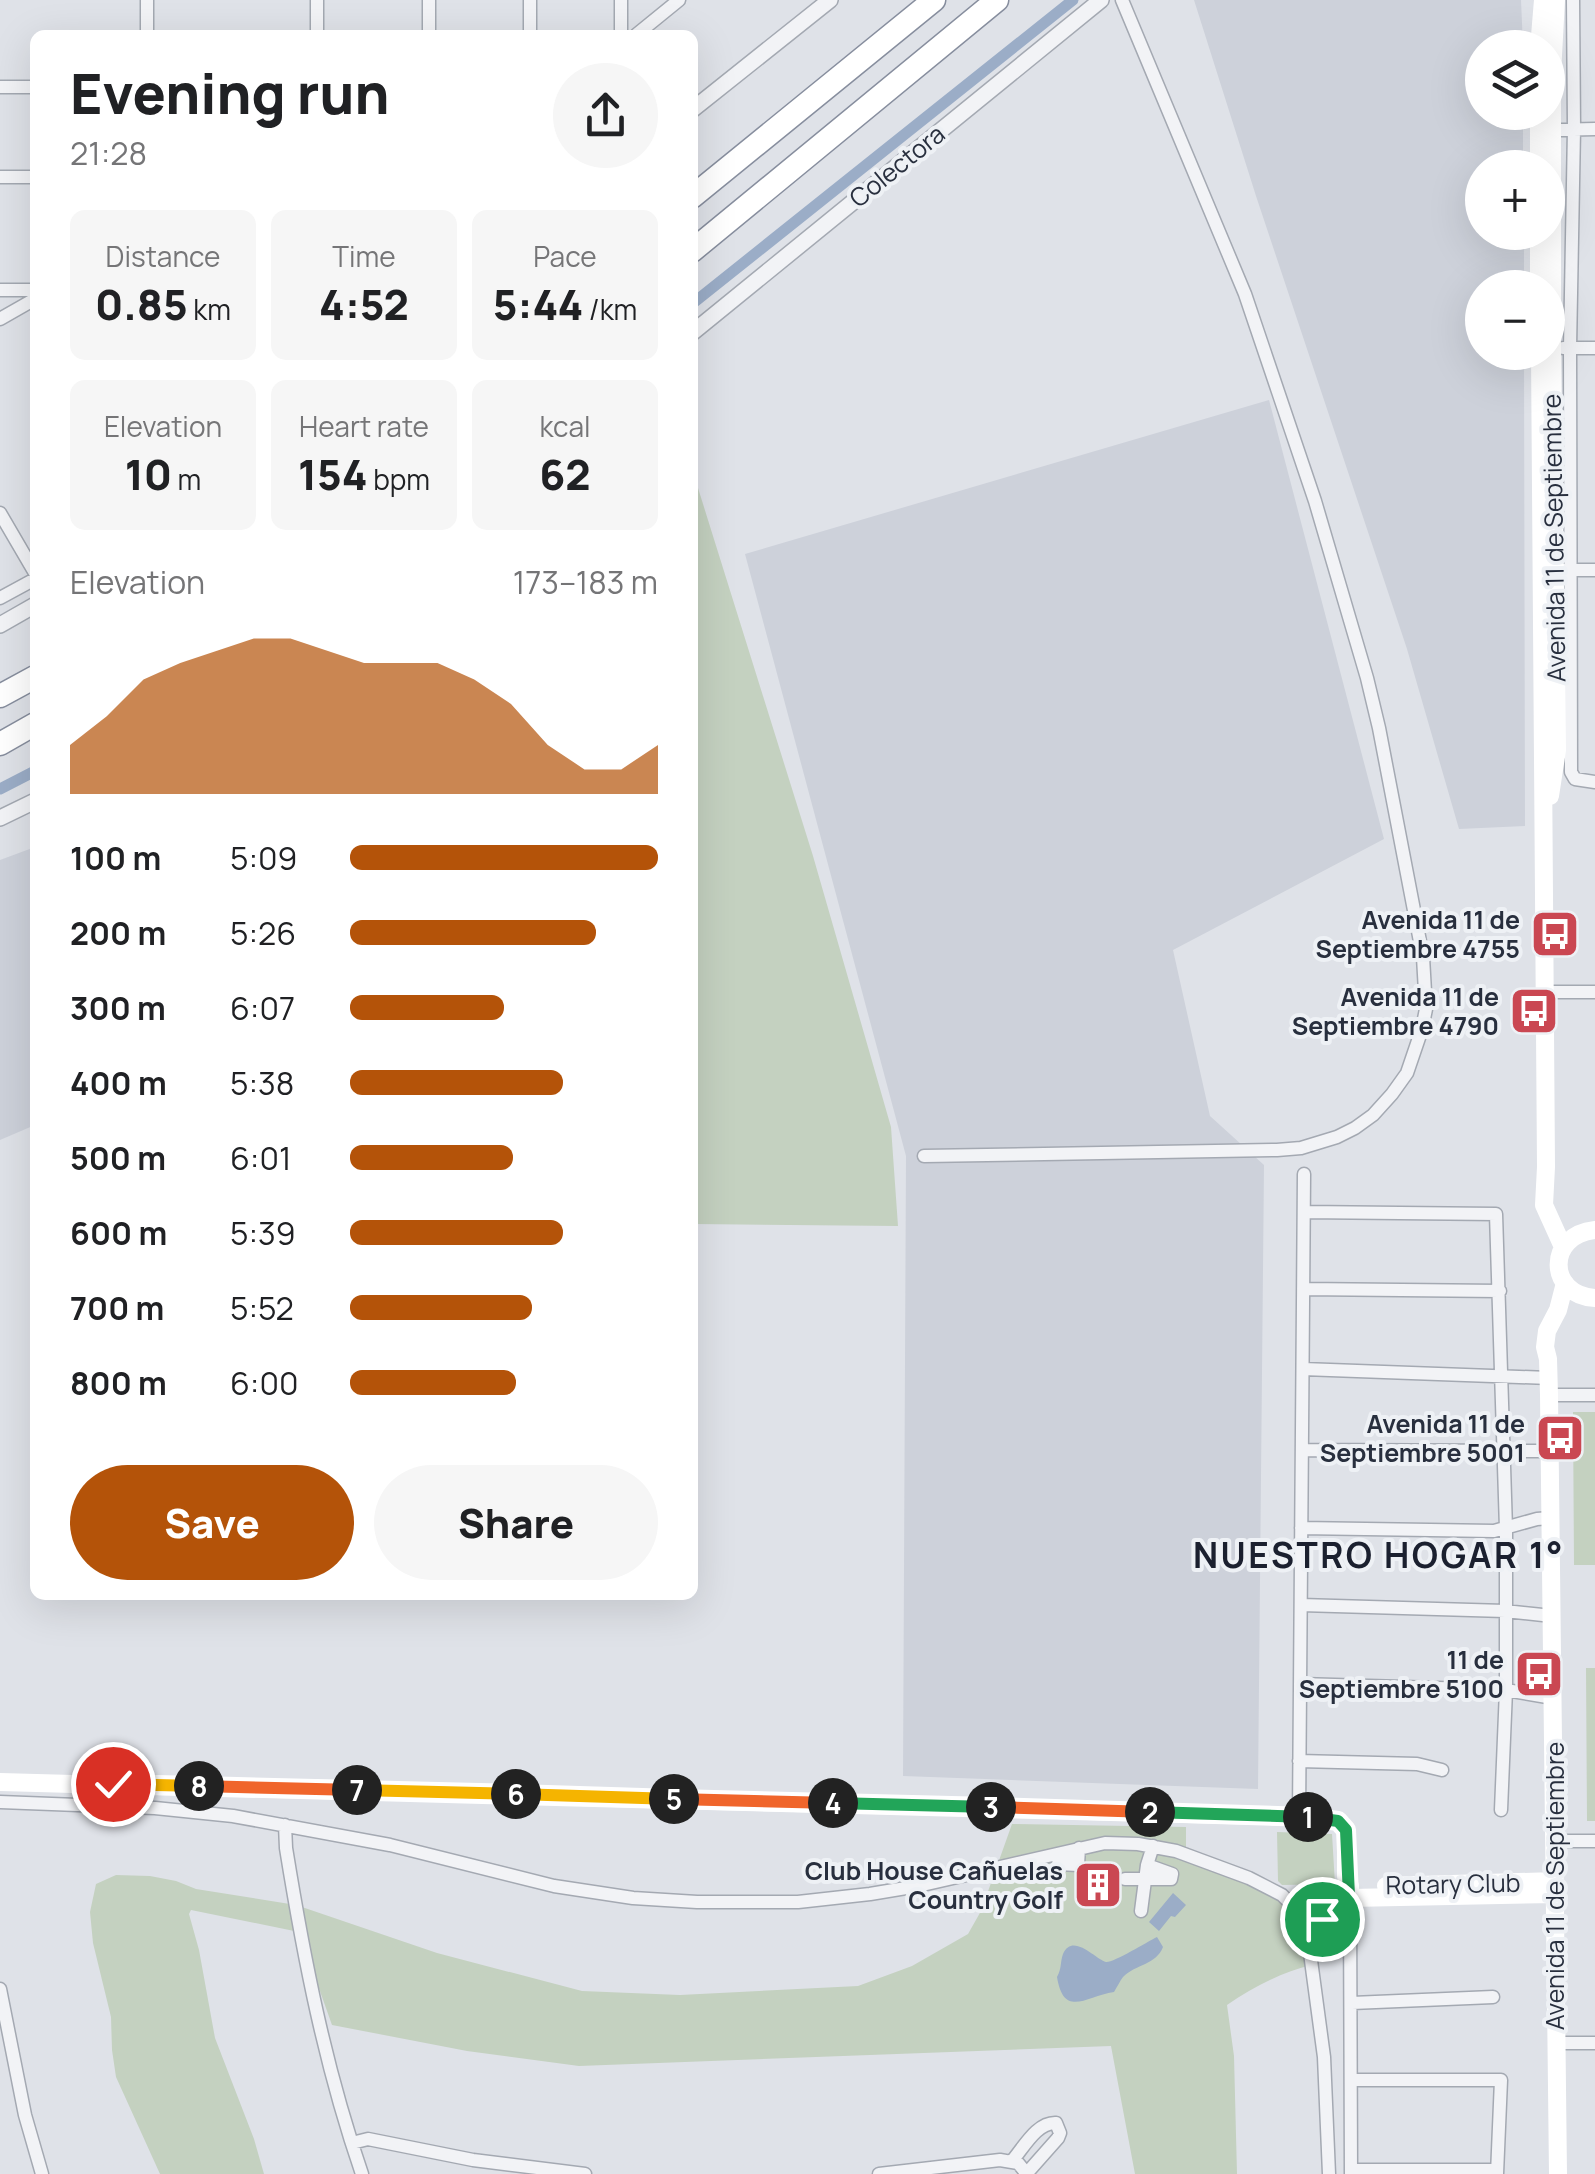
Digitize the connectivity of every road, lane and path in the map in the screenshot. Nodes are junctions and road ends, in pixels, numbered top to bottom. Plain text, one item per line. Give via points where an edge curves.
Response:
1 (147, 0) edge
2 (316, 0) edge
3 (429, 0) edge
4 (530, 0) edge
5 (621, 0) edge
6 (679, 0) edge
7 (830, 0) edge
8 (920, 0) edge
9 (934, 0) edge
10 (997, 0) edge
11 (1102, 0) edge
12 (1122, 0) edge
13 (1542, 0) edge
14 (1556, 0) edge
15 (1573, 0) edge
16 (147, 30) edge
17 (316, 30) edge
18 (429, 30) edge
19 (530, 30) edge
20 (620, 30) edge
21 (642, 30) edge
22 (1540, 30) edge
23 (1554, 30) edge
24 (858, 62) junction
25 (0, 86) edge
26 (30, 87) edge
27 (698, 105) edge
28 (1565, 129) edge
29 (1574, 129) junction
30 (1595, 129) edge
31 (1552, 130) edge
32 (0, 176) edge
33 (30, 177) edge
34 (698, 192) edge
35 (698, 246) edge
36 (1552, 270) edge
37 (1560, 270) edge
38 (0, 290) edge
39 (30, 290) edge
40 (30, 302) edge
41 (0, 319) edge
42 (698, 328) edge
43 (1595, 348) edge
44 (1565, 349) edge
45 (1552, 370) edge
46 (1552, 370) edge
47 (0, 513) edge
48 (30, 567) edge
49 (1555, 570) junction
50 (1595, 570) edge
51 (30, 579) edge
52 (0, 598) edge
53 (30, 609) edge
54 (0, 625) edge
55 (30, 680) edge
56 (0, 696) edge
57 (30, 727) edge
58 (0, 744) edge
59 (1595, 782) edge
60 (30, 804) edge
61 (0, 818) edge
62 (1542, 835) junction
63 (1544, 992) junction
64 (1595, 992) edge
65 (924, 1156) dead end
66 (1546, 1167) junction
67 (1304, 1174) dead end
68 (1304, 1212) junction
69 (1587, 1231) edge
70 (1563, 1247) junction
71 (1565, 1284) junction
72 (1304, 1290) junction
73 (1500, 1291) junction
74 (1592, 1298) edge
75 (1303, 1370) junction
76 (1502, 1376) junction
77 (1549, 1377) junction
78 (1595, 1395) edge
79 (1302, 1450) junction
80 (1550, 1451) junction
81 (1503, 1452) junction
82 (1550, 1518) junction
83 (1302, 1528) junction
84 (1506, 1529) junction
85 (1302, 1604) junction
86 (1505, 1612) junction
87 (1552, 1616) junction
88 (1300, 1684) junction
89 (1506, 1690) junction
90 (1553, 1698) junction
91 (1299, 1761) junction
92 (1442, 1770) dead end
93 (0, 1782) edge
94 (0, 1802) edge
95 (1501, 1810) dead end
96 (1300, 1816) junction
97 (286, 1825) junction
98 (1555, 1841) junction
99 (1595, 1841) edge
100 (1153, 1846) junction
101 (1147, 1872) junction
102 (1125, 1879) dead end
103 (1555, 1888) junction
104 (1350, 1895) junction
105 (1141, 1911) dead end
106 (1350, 1918) junction
107 (1303, 1919) junction
108 (1, 1996) edge
109 (1494, 1997) dead end
110 (1352, 2002) junction
111 (1556, 2043) junction
112 (1595, 2043) edge
113 (1351, 2080) junction
114 (352, 2143) junction
115 (1012, 2160) junction
116 (1352, 2172) edge
117 (1497, 2172) edge
118 (42, 2174) edge
119 (362, 2174) edge
120 (585, 2174) edge
121 (879, 2174) edge
122 (1027, 2174) edge
123 (1330, 2174) edge
124 (1558, 2174) edge

1 - 16 street
2 - 17 street
3 - 18 street
4 - 19 street
5 - 20 street
6 - 21 street
7 - 27 street
8 - 24 highway
9 - 24 highway
10 - 35 highway
11 - 42 street, Colectora
12 - 65 street via 1245,294 1315,501 1379,728 1423,956 1426,1009 1415,1054 1392,1094 1355,1128 1319,1143 1277,1150
13 - 22 main road
14 - 23 main road, Avenida 11 de Septiembre
15 - 29 street
24 - 34 highway
25 - 26 street
28 - 29 street
29 - 30 street
29 - 37 street
31 - 36 main road, Avenida 11 de Septiembre
32 - 33 street
38 - 39 street
40 - 41 street
43 - 44 street
45 - 49 main road, Avenida 11 de Septiembre
46 - 49 street
47 - 48 street
49 - 50 street
49 - 59 street via 1570,772 1574,779
49 - 62 main road, Avenida 11 de Septiembre
49 - 62 main road, Avenida 11 de Septiembre via 1557,750
51 - 52 street
53 - 54 street
55 - 56 highway
57 - 58 highway
60 - 61 street
62 - 63 main road, Avenida 11 de Septiembre
63 - 64 street
63 - 66 main road, Avenida 11 de Septiembre
66 - 69 main road via 1559,1214
66 - 70 main road via 1544,1204
67 - 68 street
68 - 72 street
68 - 73 street via 1496,1214
69 - 70 main road
70 - 71 main road via 1559,1269
71 - 74 main road
71 - 77 main road via 1544,1346
72 - 73 street
72 - 75 street
73 - 76 street
74 - 77 main road via 1560,1323
75 - 76 street
75 - 79 street
76 - 77 street
76 - 81 street
77 - 78 street
77 - 80 main road, Avenida 11 de Septiembre
79 - 81 street
79 - 83 street
80 - 81 street
80 - 82 main road, Avenida 11 de Septiembre
81 - 84 street
82 - 84 street
82 - 87 main road, Avenida 11 de Septiembre
83 - 84 street
83 - 85 street
84 - 86 street
85 - 86 street
85 - 88 street
86 - 87 street
86 - 89 street
87 - 90 main road, Avenida 11 de Septiembre
88 - 89 street
88 - 91 street
89 - 90 street
89 - 95 street
90 - 98 main road, Avenida 11 de Septiembre
91 - 92 street
91 - 96 street
93 - 96 main road
94 - 97 street via 155,1808
96 - 104 main road via 1343,1825
97 - 100 street via 554,1886 717,1903 870,1894 1105,1843
97 - 114 street via 319,2028
98 - 99 street
98 - 103 main road, Avenida 11 de Septiembre
100 - 101 street
100 - 107 street via 1249,1878 1282,1895
101 - 102 street
101 - 105 street
103 - 104 main road, Rotary Club
103 - 111 main road, Avenida 11 de Septiembre
104 - 106 street
104 - 107 street via 1311,1904
106 - 107 street
106 - 110 street
107 - 123 street via 1324,2057
108 - 118 street
109 - 110 street
110 - 113 street
111 - 112 street
111 - 124 main road, Avenida 11 de Septiembre
113 - 116 street
113 - 117 street via 1500,2080
114 - 119 street
114 - 120 street via 368,2139
115 - 121 street
115 - 122 street
115 - 122 street via 1046,2123 1056,2123 1058,2138
116 - 117 street

